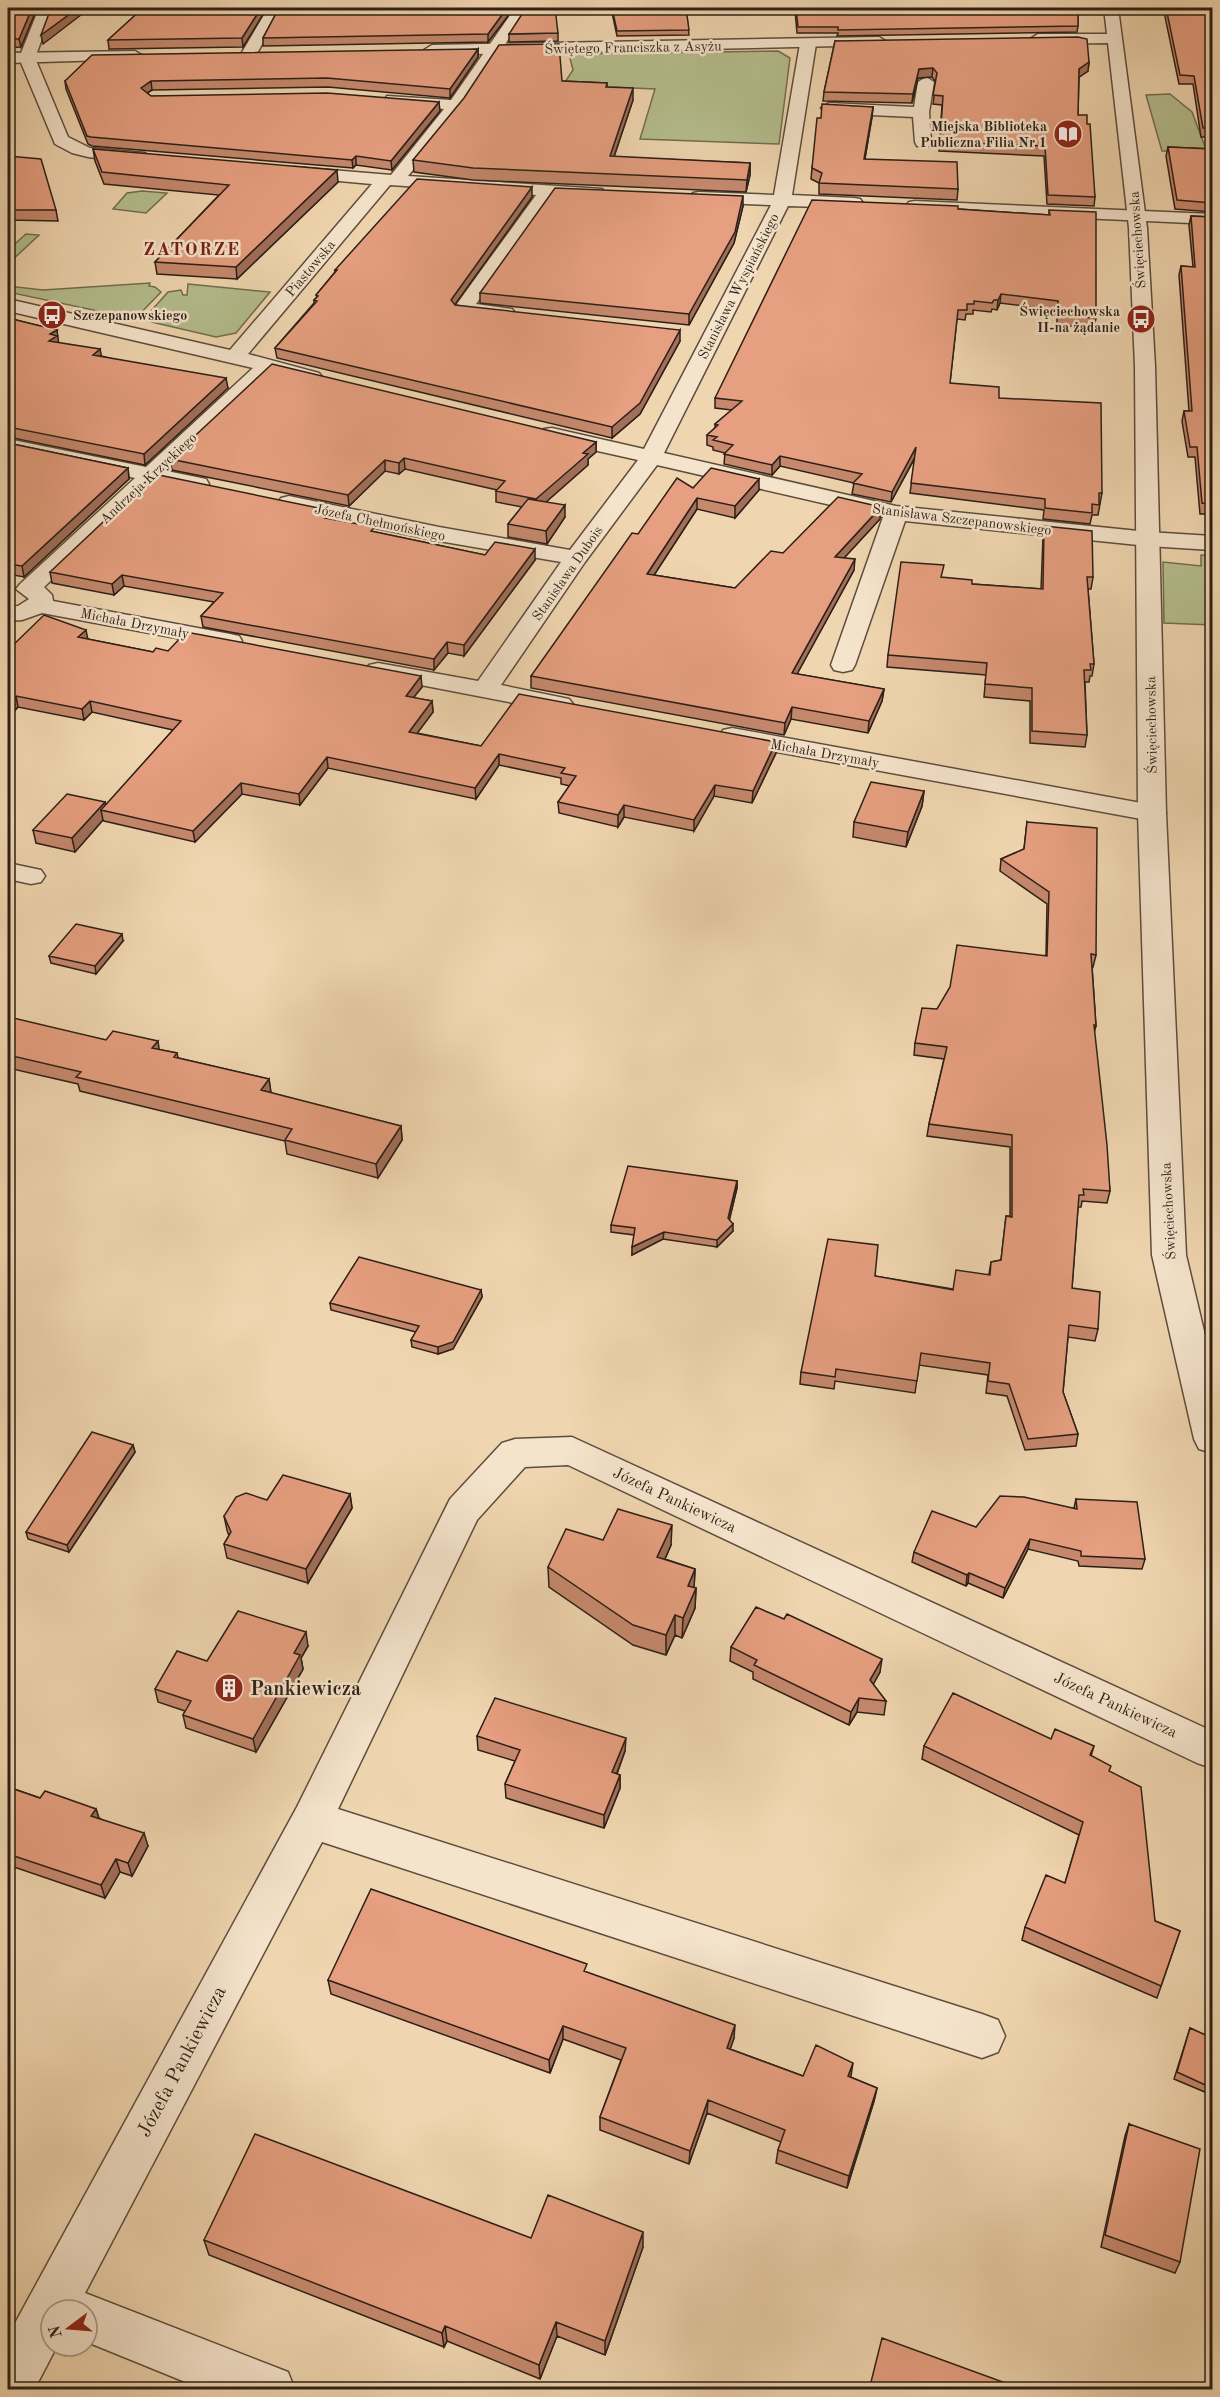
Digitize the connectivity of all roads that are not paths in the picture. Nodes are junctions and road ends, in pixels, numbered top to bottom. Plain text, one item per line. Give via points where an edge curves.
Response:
1 (46, 8) edge
2 (275, 8) edge
3 (522, 8) edge
4 (1111, 8) edge
5 (1115, 38) junction
6 (1023, 40) edge
7 (894, 42) edge
8 (808, 44) junction
9 (496, 49) junction
10 (414, 51) edge
11 (273, 53) edge
12 (156, 55) edge
13 (8, 58) edge
14 (27, 58) junction
15 (926, 82) edge
16 (375, 98) edge
17 (457, 105) junction
18 (798, 107) junction
19 (921, 112) junction
20 (923, 142) dead end
21 (161, 159) edge
22 (279, 170) edge
23 (390, 180) junction
24 (548, 191) junction
25 (608, 193) edge
26 (679, 196) edge
27 (782, 201) junction
28 (875, 204) edge
29 (898, 205) edge
30 (1137, 215) junction
31 (1212, 219) edge
32 (8, 305) edge
33 (521, 315) edge
34 (690, 334) edge
35 (712, 336) junction
36 (235, 357) junction
37 (267, 366) junction
38 (336, 382) edge
39 (529, 428) edge
40 (8, 445) edge
41 (651, 457) junction
42 (152, 475) junction
43 (221, 489) edge
44 (267, 498) edge
45 (896, 513) junction
46 (1148, 539) junction
47 (1212, 543) edge
48 (576, 558) junction
49 (25, 594) edge
50 (8, 614) edge
51 (250, 645) edge
52 (843, 665) dead end
53 (356, 666) edge
54 (485, 690) junction
55 (580, 708) edge
56 (709, 732) edge
57 (1152, 813) junction
58 (1212, 1440) edge
59 (1212, 1749) edge
60 (312, 1820) junction
61 (982, 2036) dead end
62 (75, 2298) edge
63 (99, 2322) edge
64 (39, 2347) edge
65 (8, 2386) edge
66 (270, 2390) edge

1 - 14 street
2 - 11 street via 243,54
3 - 9 street, Piastowska
4 - 5 street, Święciechowska
5 - 6 street
5 - 30 street, Święciechowska
7 - 8 street, Świętego Franciszka z Asyżu
8 - 9 street, Świętego Franciszka z Asyżu
8 - 18 street, Stanisława Wyspiańskiego
9 - 10 street, Świętego Franciszka z Asyżu
9 - 17 street, Piastowska
12 - 14 street
13 - 14 street
14 - 21 street via 61,140 68,146 90,153
15 - 19 street
16 - 17 street
17 - 23 street, Piastowska
18 - 19 street
18 - 27 street, Stanisława Wyspiańskiego
19 - 20 street
22 - 23 street
23 - 24 street
23 - 36 street, Piastowska
24 - 25 street
24 - 33 street via 463,309
26 - 27 street
27 - 28 street
27 - 35 street, Stanisława Wyspiańskiego
29 - 30 street
30 - 31 street
30 - 46 street, Święciechowska
32 - 36 street
34 - 35 street
35 - 41 street, Stanisława Wyspiańskiego
36 - 37 street
37 - 38 street
37 - 42 street, Andrzeja Krzyckiego
39 - 41 street, Stanisława Szczepanowskiego
40 - 42 street
41 - 45 street, Stanisława Szczepanowskiego
41 - 48 street, Stanisława Dubois
42 - 43 street
42 - 49 street, Andrzeja Krzyckiego
44 - 48 street, Józefa Chełmońskiego
45 - 46 street, Stanisława Szczepanowskiego
45 - 52 street
46 - 47 street, Stanisława Szczepanowskiego
46 - 57 street, Święciechowska
48 - 54 street, Stanisława Dubois
49 - 50 street via 22,613
49 - 51 street, Michała Drzymały
53 - 54 street
54 - 55 street
56 - 57 street, Michała Drzymały
57 - 58 street, Święciechowska via 1169,1255
59 - 60 street, Józefa Pankiewicza via 572,1451 515,1453 463,1510
60 - 61 street
60 - 62 street, Józefa Pankiewicza
63 - 66 street
64 - 65 street, Józefa Pankiewicza

